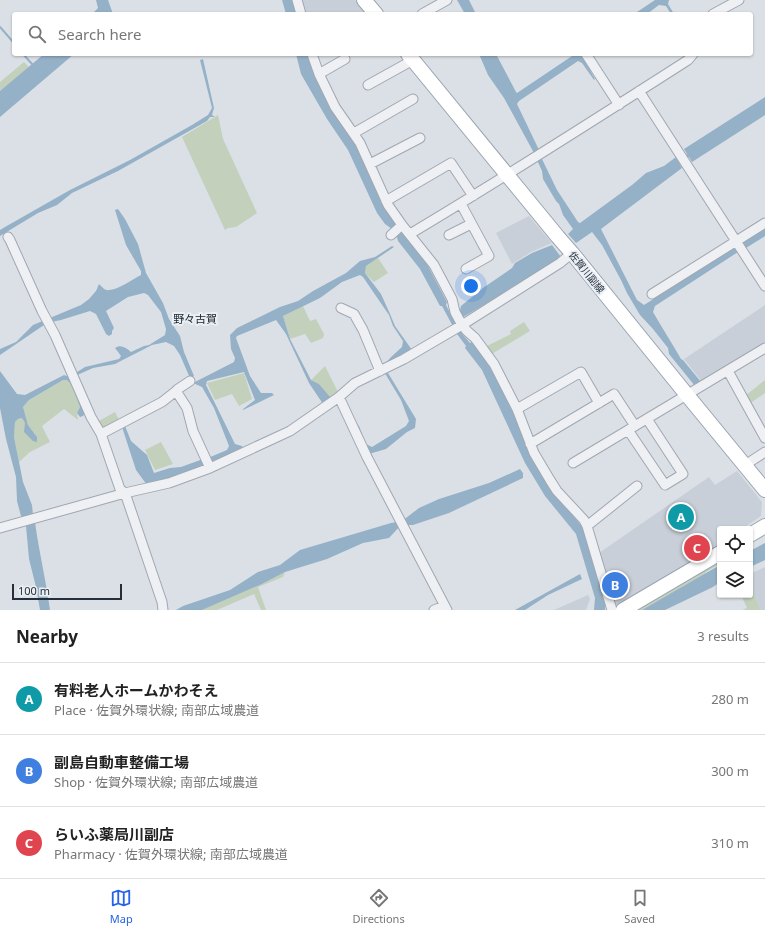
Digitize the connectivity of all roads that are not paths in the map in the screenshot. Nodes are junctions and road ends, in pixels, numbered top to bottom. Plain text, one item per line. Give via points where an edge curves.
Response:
1 (297, 0) edge
2 (364, 0) edge
3 (448, 0) edge
4 (739, 0) edge
5 (300, 12) edge
6 (374, 12) edge
7 (426, 12) edge
8 (717, 12) edge
9 (313, 56) edge
10 (587, 56) edge
11 (691, 56) edge
12 (410, 57) edge
13 (345, 60) dead end
14 (319, 74) junction
15 (368, 85) dead end
16 (639, 91) junction
17 (413, 99) dead end
18 (619, 105) junction
19 (354, 133) junction
20 (420, 138) dead end
21 (370, 164) junction
22 (507, 176) junction
23 (473, 196) junction
24 (386, 201) junction
25 (461, 204) junction
26 (765, 222) edge
27 (472, 224) junction
28 (401, 226) junction
29 (410, 234) junction
30 (391, 235) dead end
31 (449, 235) dead end
32 (8, 237) dead end
33 (736, 241) junction
34 (572, 253) junction
35 (466, 269) dead end
36 (765, 286) edge
37 (652, 294) dead end
38 (341, 308) dead end
39 (458, 327) junction
40 (765, 348) edge
41 (380, 371) junction
42 (728, 371) junction
43 (190, 381) dead end
44 (176, 391) junction
45 (687, 395) junction
46 (339, 397) junction
47 (599, 403) junction
48 (517, 409) junction
49 (647, 419) junction
50 (632, 428) junction
51 (101, 434) junction
52 (765, 438) edge
53 (530, 444) junction
54 (765, 452) edge
55 (573, 463) dead end
56 (745, 465) junction
57 (210, 468) junction
58 (637, 486) dead end
59 (765, 490) edge
60 (124, 493) junction
61 (587, 526) junction
62 (765, 526) edge
63 (0, 528) edge
64 (753, 533) edge
65 (717, 555) edge
66 (446, 608) edge
67 (163, 610) edge
68 (434, 610) edge
69 (612, 610) edge
70 (623, 610) edge

1 - 5 street
2 - 6 main road
3 - 7 street
4 - 8 street
9 - 14 street
10 - 18 street
11 - 16 street
12 - 15 street
12 - 22 main road, 佐賀川副線
13 - 14 street
14 - 19 street via 335,107
16 - 18 street
16 - 33 street
17 - 19 street
18 - 22 street
19 - 21 street
20 - 21 street
21 - 24 street
22 - 23 street
22 - 34 main road, 佐賀川副線
23 - 24 street via 451,163
23 - 25 street
24 - 28 street
25 - 27 street
25 - 29 street
26 - 33 street
27 - 31 street
27 - 35 street via 489,256
28 - 29 street
28 - 30 street
29 - 39 street via 434,265 452,299
32 - 51 street
33 - 36 street
33 - 37 street
34 - 39 street
34 - 45 main road, 佐賀川副線
38 - 41 street via 354,314
39 - 41 street
39 - 48 street via 475,338 494,364
40 - 42 street
41 - 46 street via 355,384
42 - 45 street
42 - 52 street
43 - 44 street
44 - 51 street via 162,402
44 - 57 street via 187,408 193,431
45 - 49 street
45 - 56 main road, 佐賀川副線
46 - 57 street via 290,431
46 - 66 street via 367,457
47 - 48 street via 581,372
47 - 50 street via 614,394
47 - 53 street
48 - 53 street
49 - 50 street
49 - 50 street via 683,474 665,485
50 - 55 street
51 - 60 street
53 - 61 street via 557,491
54 - 56 street
56 - 59 main road, 佐賀川副線
57 - 60 street via 170,483
58 - 61 street
60 - 63 street
60 - 67 street
61 - 69 street
62 - 64 main road
65 - 70 main road
66 - 68 street

